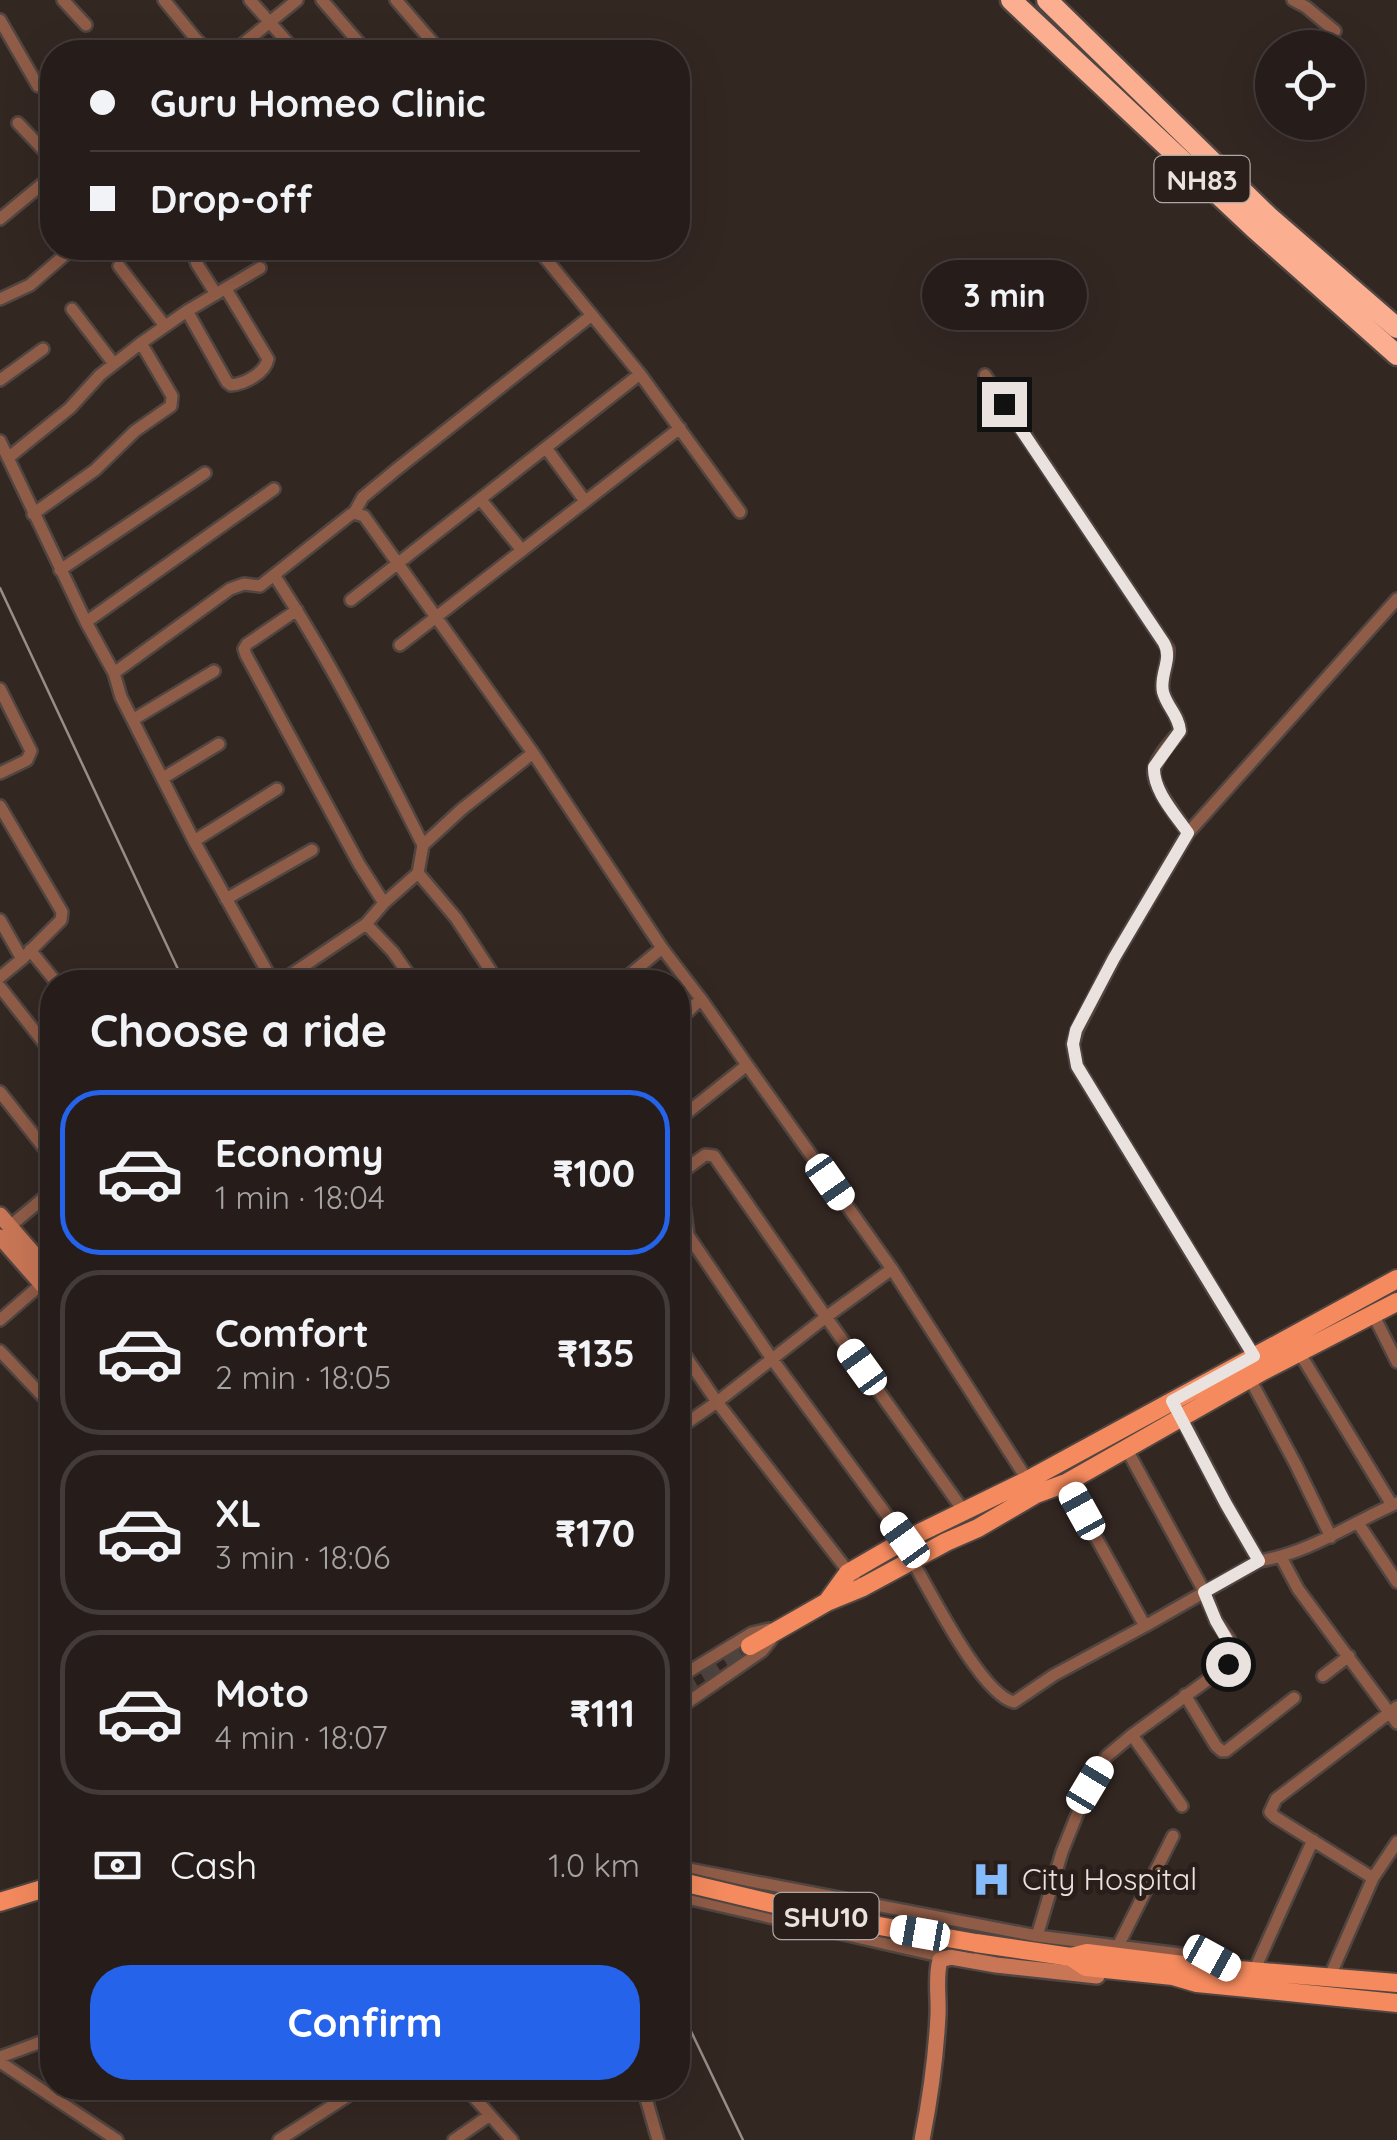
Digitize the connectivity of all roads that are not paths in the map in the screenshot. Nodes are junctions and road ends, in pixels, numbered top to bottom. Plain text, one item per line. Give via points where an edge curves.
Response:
1 (63, 0) edge
2 (164, 0) edge
3 (250, 0) edge
4 (297, 0) edge
5 (322, 0) edge
6 (396, 0) edge
7 (1011, 0) edge
8 (1046, 0) edge
9 (1294, 0) edge
10 (0, 20) edge
11 (269, 23) junction
12 (86, 24) dead end
13 (1334, 30) edge
14 (197, 40) edge
15 (248, 40) edge
16 (285, 40) edge
17 (357, 40) edge
18 (431, 40) edge
19 (38, 86) dead end
20 (18, 123) dead end
21 (40, 146) edge
22 (40, 186) edge
23 (0, 219) edge
24 (59, 260) edge
25 (196, 260) edge
26 (547, 260) edge
27 (118, 266) dead end
28 (260, 268) dead end
29 (221, 291) junction
30 (0, 300) edge
31 (72, 308) dead end
32 (187, 311) junction
33 (592, 315) junction
34 (165, 326) junction
35 (1397, 328) edge
36 (141, 344) junction
37 (43, 348) dead end
38 (1397, 355) edge
39 (114, 364) junction
40 (640, 374) junction
41 (985, 375) dead end
42 (0, 380) edge
43 (680, 428) junction
44 (0, 441) edge
45 (546, 448) junction
46 (8, 458) junction
47 (205, 473) dead end
48 (274, 489) dead end
49 (481, 500) junction
50 (585, 501) junction
51 (740, 512) dead end
52 (354, 513) junction
53 (33, 514) junction
54 (521, 550) junction
55 (397, 565) junction
56 (60, 570) junction
57 (274, 576) junction
58 (1397, 599) edge
59 (352, 600) dead end
60 (298, 610) junction
61 (434, 618) junction
62 (86, 622) junction
63 (400, 645) dead end
64 (214, 671) dead end
65 (114, 674) junction
66 (0, 689) edge
67 (134, 720) junction
68 (219, 744) dead end
69 (533, 753) junction
70 (0, 772) edge
71 (163, 778) junction
72 (277, 789) dead end
73 (0, 806) edge
74 (1188, 833) junction
75 (194, 841) junction
76 (423, 845) junction
77 (312, 850) dead end
78 (418, 872) junction
79 (226, 899) junction
80 (384, 904) junction
81 (0, 920) edge
82 (366, 924) junction
83 (662, 948) junction
84 (26, 955) junction
85 (43, 970) edge
86 (269, 970) edge
87 (295, 970) edge
88 (406, 970) edge
89 (490, 970) edge
90 (635, 970) edge
91 (679, 970) edge
92 (0, 977) edge
93 (690, 985) edge
94 (0, 987) edge
95 (701, 999) junction
96 (690, 1010) edge
97 (40, 1038) edge
98 (746, 1065) junction
99 (0, 1092) edge
100 (690, 1110) edge
101 (40, 1143) edge
102 (690, 1166) edge
103 (40, 1199) edge
104 (3, 1226) edge
105 (690, 1248) edge
106 (892, 1269) junction
107 (40, 1270) edge
108 (1397, 1278) edge
109 (40, 1290) edge
110 (1364, 1294) junction
111 (1397, 1302) edge
112 (1374, 1314) junction
113 (826, 1317) junction
114 (0, 1320) edge
115 (0, 1350) edge
116 (1299, 1352) junction
117 (772, 1359) junction
118 (690, 1362) edge
119 (1397, 1362) edge
120 (1255, 1369) junction
121 (40, 1393) edge
122 (717, 1402) junction
123 (1177, 1409) junction
124 (690, 1421) edge
125 (1126, 1448) junction
126 (1066, 1483) junction
127 (1032, 1487) junction
128 (1394, 1504) edge
129 (963, 1510) junction
130 (1358, 1523) junction
131 (1331, 1537) junction
132 (905, 1540) junction
133 (1281, 1558) junction
134 (1259, 1561) junction
135 (913, 1562) junction
136 (848, 1573) junction
137 (1397, 1582) edge
138 (861, 1588) junction
139 (1204, 1592) junction
140 (827, 1602) junction
141 (783, 1625) junction
142 (1145, 1626) junction
143 (750, 1646) tunnel mouth
144 (1350, 1656) junction
145 (690, 1671) edge
146 (1322, 1676) dead end
147 (1185, 1695) junction
148 (1294, 1698) dead end
149 (690, 1702) edge
150 (1394, 1714) edge
151 (1132, 1735) junction
152 (1182, 1806) dead end
153 (1173, 1836) dead end
154 (1313, 1840) junction
155 (1397, 1842) edge
156 (690, 1869) edge
157 (40, 1878) edge
158 (1373, 1878) junction
159 (690, 1884) edge
160 (0, 1890) edge
161 (40, 1890) edge
162 (842, 1898) junction
163 (690, 1899) edge
164 (0, 1902) edge
165 (839, 1933) junction
166 (1038, 1936) junction
167 (1118, 1946) junction
168 (944, 1957) junction
169 (1070, 1957) junction
170 (1233, 1969) junction
171 (1254, 1971) junction
172 (1173, 1976) junction
173 (1330, 1976) junction
174 (1397, 1983) edge
175 (1397, 2003) edge
176 (40, 2043) edge
177 (0, 2060) edge
178 (40, 2087) edge
179 (58, 2100) edge
180 (341, 2100) edge
181 (477, 2100) edge
182 (646, 2100) edge
183 (490, 2115) junction
184 (117, 2140) edge
185 (279, 2140) edge
186 (454, 2140) edge
187 (512, 2140) edge
188 (658, 2140) edge
189 (922, 2140) edge

1 - 12 street
2 - 14 street
3 - 11 street
4 - 11 street
5 - 17 street
6 - 18 street
7 - 38 highway, NH83
8 - 35 highway, NH83 via 1268,216
9 - 13 street
10 - 19 street
11 - 15 street
11 - 16 street
20 - 21 street
22 - 23 street
24 - 30 street
25 - 29 street
26 - 33 street
27 - 34 street
28 - 29 street
29 - 32 street
29 - 32 street via 268,359 263,370 239,384 227,382
31 - 39 street
32 - 34 street
33 - 40 street
33 - 52 street via 386,478
34 - 36 street
36 - 39 street
36 - 53 street via 172,406
37 - 42 street
39 - 46 street
40 - 43 street
40 - 45 street
41 - 74 street via 1168,649 1163,692 1180,731 1154,774
43 - 50 street
43 - 51 street
44 - 46 street
45 - 49 street
45 - 50 street
46 - 53 street
47 - 56 street
48 - 62 street
49 - 54 street
49 - 55 street
50 - 54 street
52 - 55 street via 364,516
52 - 57 street
53 - 56 street
54 - 61 street
55 - 59 street
55 - 61 street
56 - 62 street
57 - 60 street
57 - 65 street via 260,586 230,588
58 - 74 street
60 - 76 street
60 - 80 street via 247,644 246,655
61 - 63 street
61 - 69 street
62 - 65 street
64 - 67 street
65 - 67 street
66 - 70 street via 31,755
67 - 71 street
68 - 71 street
69 - 76 street
69 - 83 street
71 - 75 street
72 - 75 street
73 - 84 street via 62,912
74 - 120 street via 1114,958 1073,1044 1077,1066
75 - 79 street
76 - 78 street
77 - 79 street
78 - 80 street
78 - 89 street
79 - 86 street
80 - 82 street
81 - 84 street
82 - 87 street
82 - 88 street
83 - 90 street
83 - 91 street
84 - 85 street
84 - 92 street
93 - 95 street
94 - 97 street
95 - 96 street
95 - 98 street
98 - 100 street
98 - 106 street
99 - 101 street
102 - 113 street via 714,1156
103 - 104 street
104 - 107 street
105 - 117 street
106 - 113 street
106 - 127 street
108 - 110 main road
109 - 114 street
110 - 112 street
110 - 120 main road
111 - 112 main road
112 - 116 main road
112 - 119 street
113 - 117 street
113 - 129 street
115 - 121 street
116 - 120 main road
116 - 128 street
117 - 122 street
117 - 132 street
118 - 122 street
120 - 123 main road
120 - 131 street
122 - 124 street
122 - 136 street
123 - 125 main road
123 - 127 main road
123 - 134 street
125 - 126 main road
125 - 139 street
126 - 127 main road
126 - 142 street
127 - 129 main road
127 - 135 main road via 978,1528
128 - 130 street
129 - 132 main road
130 - 131 street
130 - 137 street
131 - 133 street
132 - 136 main road
133 - 134 street
133 - 144 street
134 - 139 street
135 - 138 main road
135 - 142 street via 966,1653 1004,1700 1014,1702
136 - 138 street
136 - 140 main road
138 - 140 main road
139 - 142 street
139 - 147 street via 1233,1655
140 - 141 main road
141 - 143 main road
141 - 145 street via 752,1633
141 - 149 street via 762,1651
144 - 146 street
144 - 150 street
147 - 148 street via 1222,1751
147 - 151 street
150 - 154 street via 1271,1805 1275,1818
151 - 152 street
151 - 166 street via 1107,1756 1090,1785
153 - 167 street
154 - 158 street
154 - 171 street
155 - 158 street
156 - 162 street
157 - 160 main road
158 - 173 street
159 - 169 main road, SHU10, bridge via 834,1918
161 - 164 main road
162 - 165 street
162 - 166 street
163 - 165 street
165 - 168 street
166 - 167 street
167 - 170 street via 1212,1958
168 - 172 street via 1150,1982
168 - 189 street
169 - 170 main road, SHU10 via 1087,1953
169 - 172 main road, SHU10 via 1086,1967
170 - 171 main road, SHU10
171 - 173 main road, SHU10
172 - 175 main road, SHU10 via 1197,1984
173 - 174 main road, SHU10
176 - 177 street
177 - 178 street
179 - 184 street
180 - 185 street
181 - 183 street
182 - 188 street
183 - 186 street
183 - 187 street

